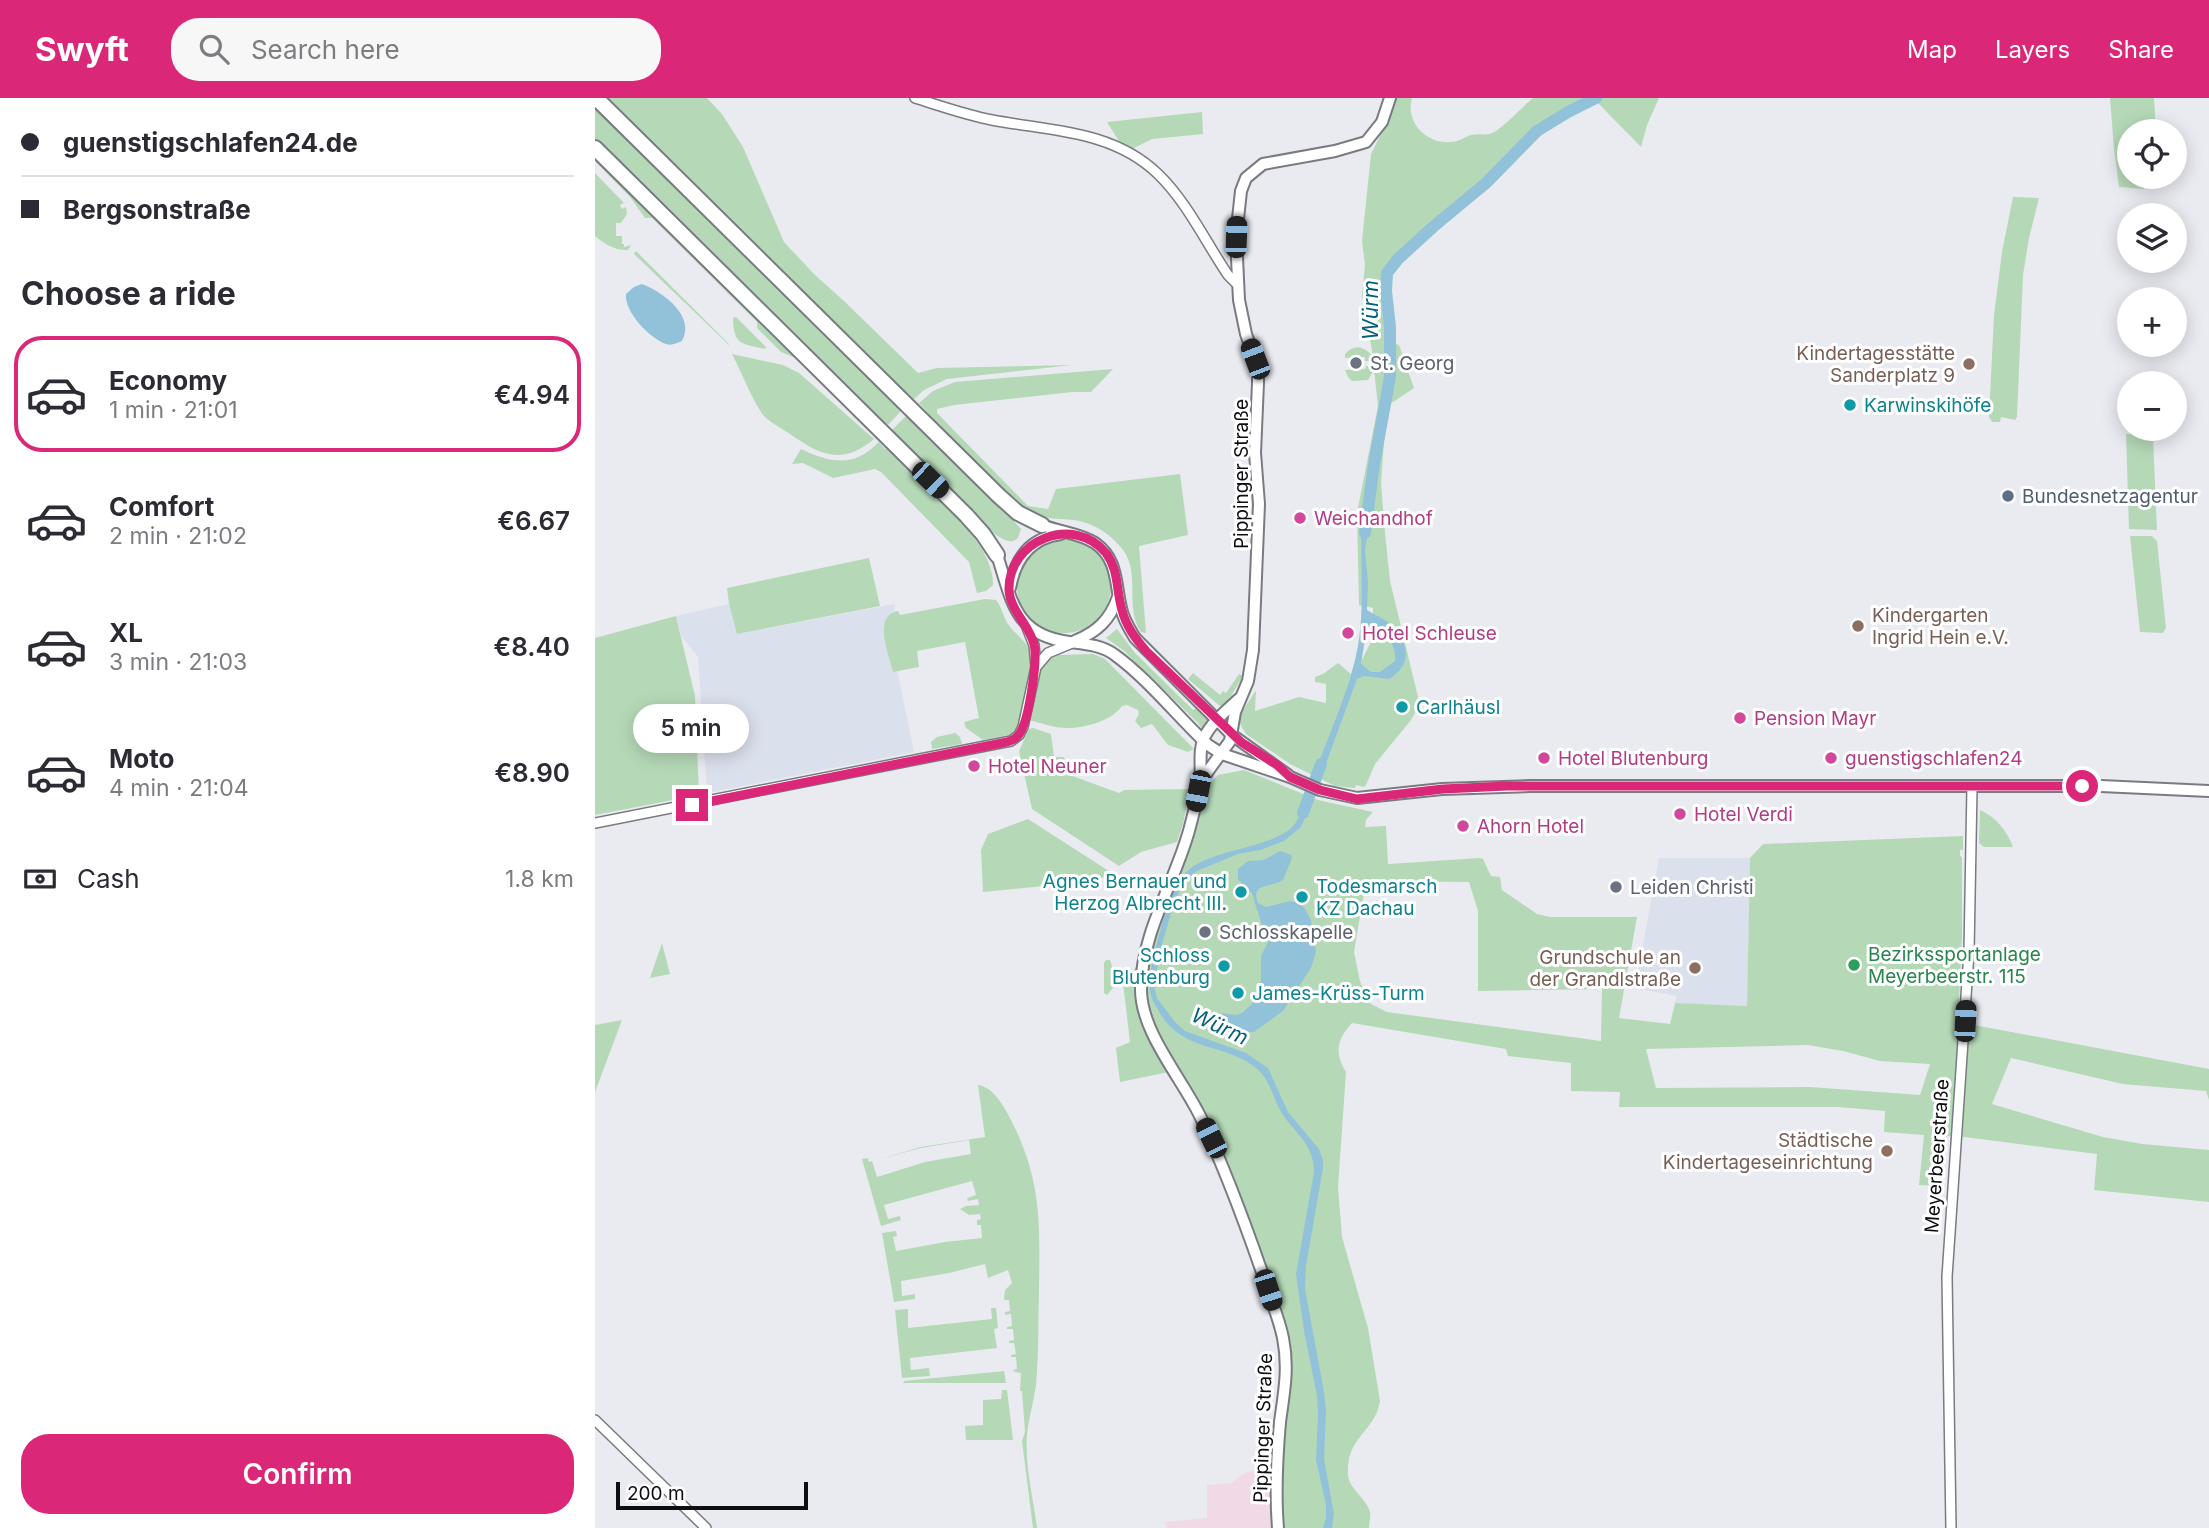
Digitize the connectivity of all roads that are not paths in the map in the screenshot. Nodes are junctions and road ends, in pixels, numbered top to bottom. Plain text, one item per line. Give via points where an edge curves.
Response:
1 (596, 98) edge
2 (915, 98) edge
3 (1390, 98) edge
4 (595, 148) edge
5 (1238, 285) junction
6 (797, 363) dead end
7 (829, 380) junction
8 (1042, 525) joint
9 (1067, 533) junction
10 (997, 555) joint
11 (1009, 591) junction
12 (1119, 593) junction
13 (1026, 625) junction
14 (1072, 643) junction
15 (1036, 667) junction
16 (1239, 699) junction
17 (1218, 721) junction
18 (1232, 735) junction
19 (1203, 740) junction
20 (1222, 754) junction
21 (1290, 777) junction
22 (1200, 782) junction
23 (1972, 787) junction
24 (2209, 791) edge
25 (595, 823) edge
26 (595, 1420) edge
27 (706, 1528) edge
28 (1278, 1528) edge
29 (1951, 1528) edge

1 - 8 highway via 999,496
2 - 5 street via 981,118 1099,139 1131,152 1171,189
3 - 5 main road, Pippinger Straße via 1382,121 1366,142 1263,164 1246,178 1237,217
4 - 7 highway
5 - 16 main road, Pippinger Straße via 1241,319 1258,368 1255,453 1259,504 1253,650 1249,678
6 - 7 highway
7 - 10 highway via 965,515
8 - 9 main road
9 - 11 main road via 1045,538 1026,550 1014,569
9 - 12 main road via 1094,543 1105,553 1113,565
10 - 11 main road
11 - 13 main road
12 - 14 main road via 1108,619
12 - 17 main road via 1135,638
13 - 14 main road via 1040,635
13 - 15 street
14 - 15 street via 1048,653
14 - 19 main road via 1114,653
15 - 25 street via 1021,731 1011,741
16 - 17 main road, Pippinger Straße
16 - 18 main road, Pippinger Straße
17 - 18 main road
17 - 19 main road, Pippinger Straße
18 - 20 main road, Pippinger Straße
18 - 21 main road
19 - 20 main road
19 - 22 main road, Pippinger Straße
20 - 21 main road
20 - 22 main road, Pippinger Straße
21 - 23 main road via 1357,799 1507,786
22 - 28 main road, Pippinger Straße via 1185,846 1146,952 1141,1001 1148,1025 1221,1160 1283,1335 1287,1380 1278,1447
23 - 24 main road
23 - 29 street, Meyerbeerstraße via 1969,952 1947,1285
26 - 27 street

